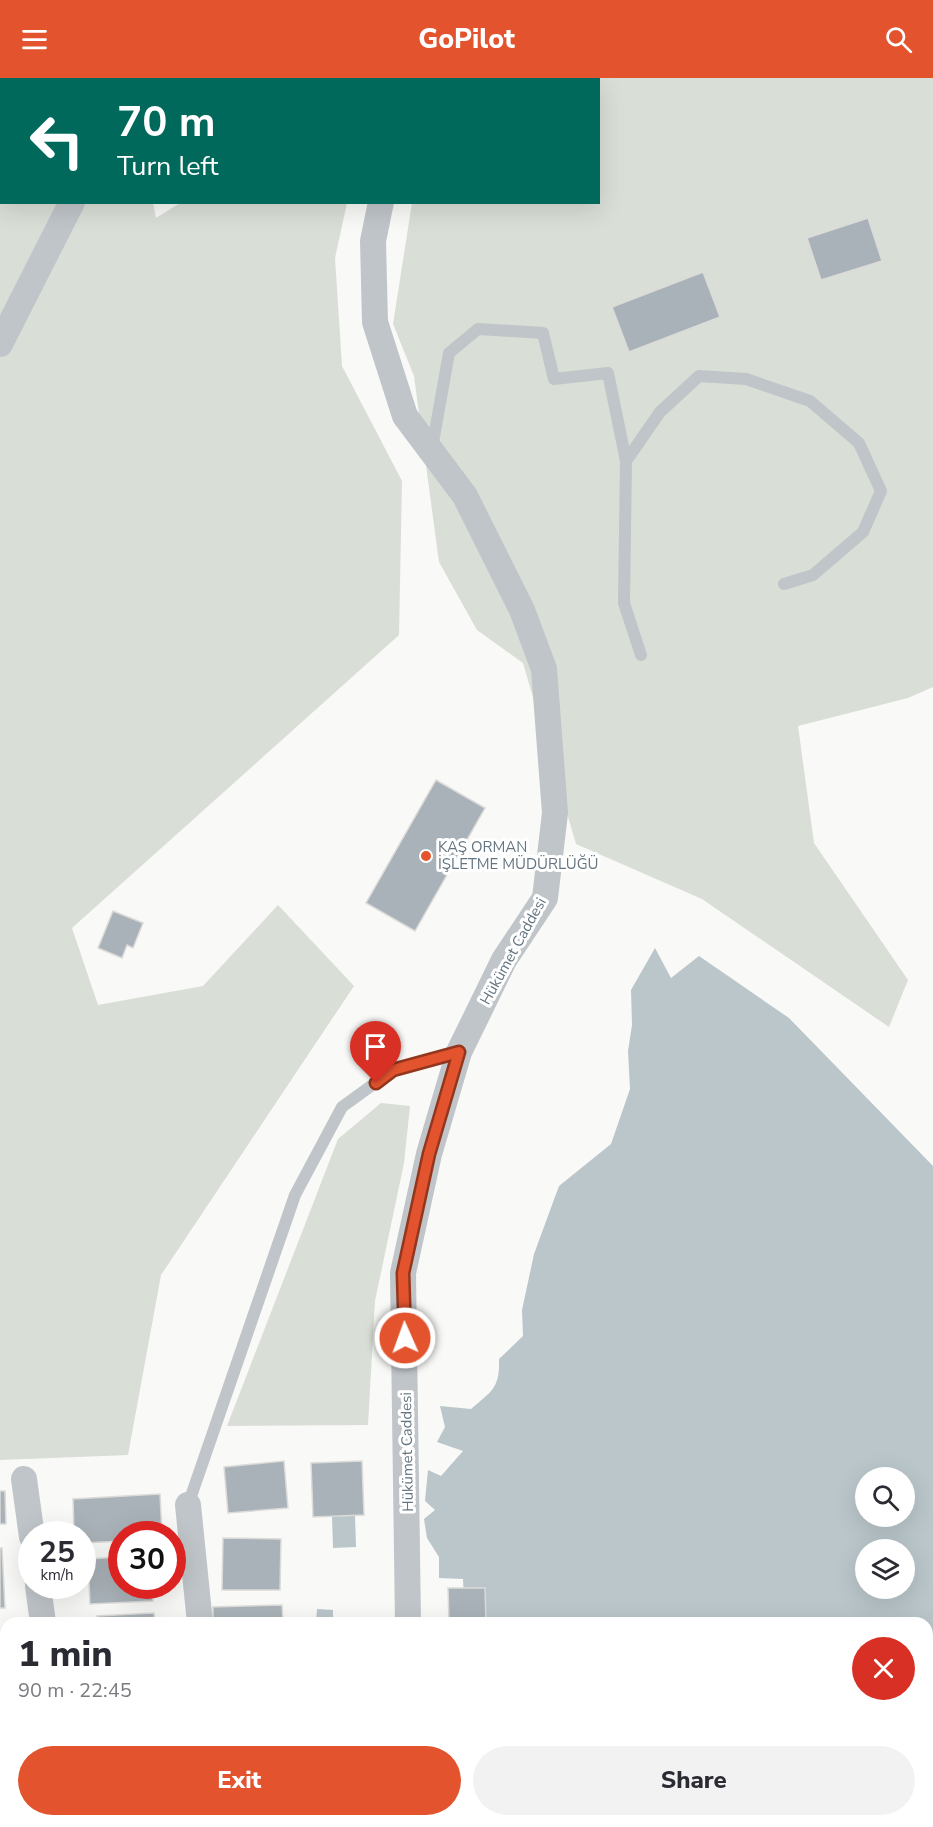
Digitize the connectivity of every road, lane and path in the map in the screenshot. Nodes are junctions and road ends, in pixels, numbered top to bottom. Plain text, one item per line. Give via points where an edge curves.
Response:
1 (71, 204) edge
2 (381, 204) edge
3 (0, 344) edge
4 (432, 452) junction
5 (626, 461) junction
6 (784, 584) dead end
7 (641, 655) dead end
8 (459, 1052) junction
9 (24, 1479) dead end
10 (188, 1505) joint
11 (30, 1521) edge
12 (40, 1599) edge
13 (42, 1617) edge
14 (199, 1617) edge
15 (408, 1617) edge

1 - 3 street
2 - 4 street, Hükümet Caddesi via 373,241 375,322 405,416
4 - 5 lane via 449,353 478,329 543,333 554,379 608,373
4 - 8 street, Hükümet Caddesi via 465,496 522,610 544,669 555,813 545,898 504,960
5 - 6 lane via 660,412 699,376 746,379 810,401 859,443 881,491 863,532 813,575
5 - 7 lane via 624,603
8 - 10 lane via 393,1070 342,1107 295,1195
8 - 15 street, Hükümet Caddesi via 429,1154 403,1273
9 - 11 street
10 - 14 street
12 - 13 street

